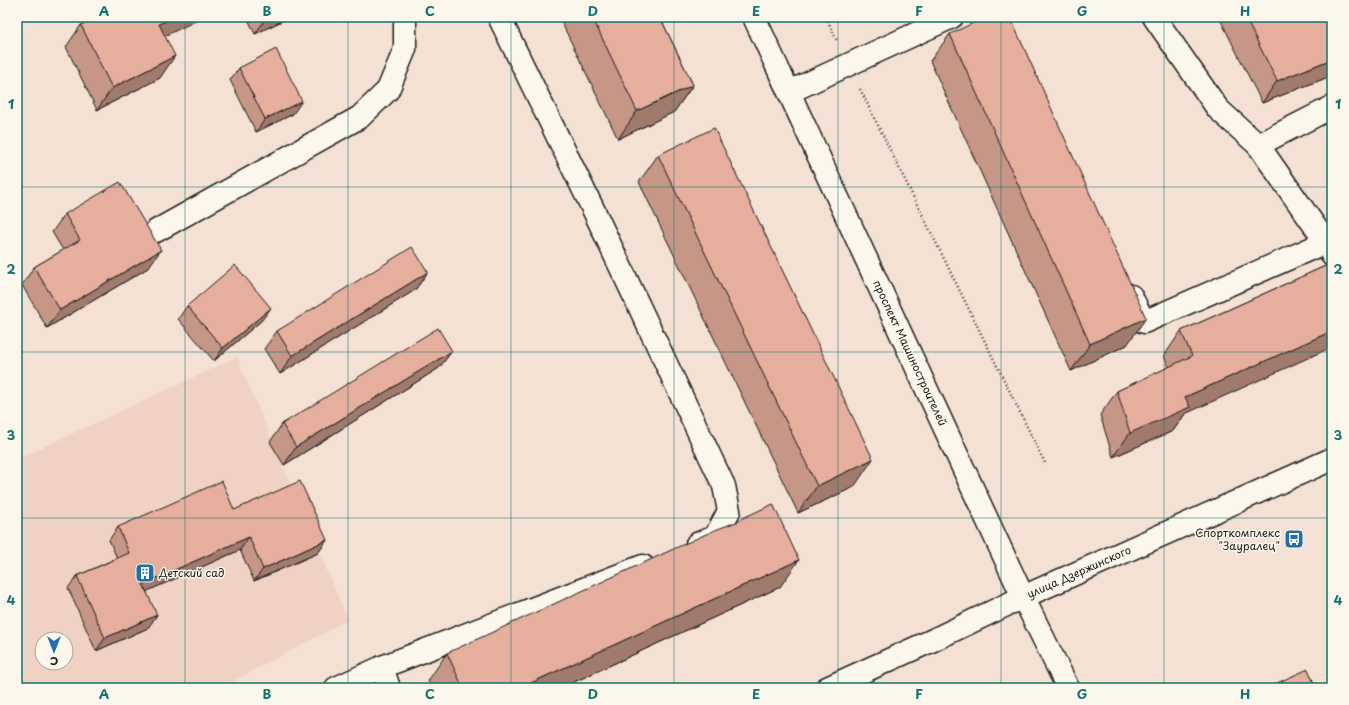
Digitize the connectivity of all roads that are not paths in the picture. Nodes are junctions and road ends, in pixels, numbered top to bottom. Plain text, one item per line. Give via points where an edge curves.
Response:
1 (405, 17) edge
2 (499, 17) edge
3 (754, 17) edge
4 (952, 17) edge
5 (1154, 17) edge
6 (789, 92) junction
7 (1332, 107) edge
8 (1258, 145) junction
9 (156, 231) dead end
10 (1329, 249) edge
11 (1124, 280) edge
12 (1332, 459) edge
13 (1023, 597) junction
14 (382, 667) junction
15 (336, 688) edge
16 (389, 688) edge
17 (827, 688) edge
18 (1068, 688) edge

1 - 9 main road via 405,49 388,90 360,117
2 - 14 main road via 724,486 729,511 716,537
3 - 6 main road, проспект Машиностроителей
4 - 6 main road
5 - 8 main road via 1218,109
6 - 13 main road, проспект Машиностроителей
7 - 8 main road
8 - 10 main road
10 - 11 main road via 1144,322
12 - 13 main road, улица Дзержинского
13 - 17 main road, улица Дзержинского
13 - 18 main road, проспект Машиностроителей
14 - 15 main road
14 - 16 main road

